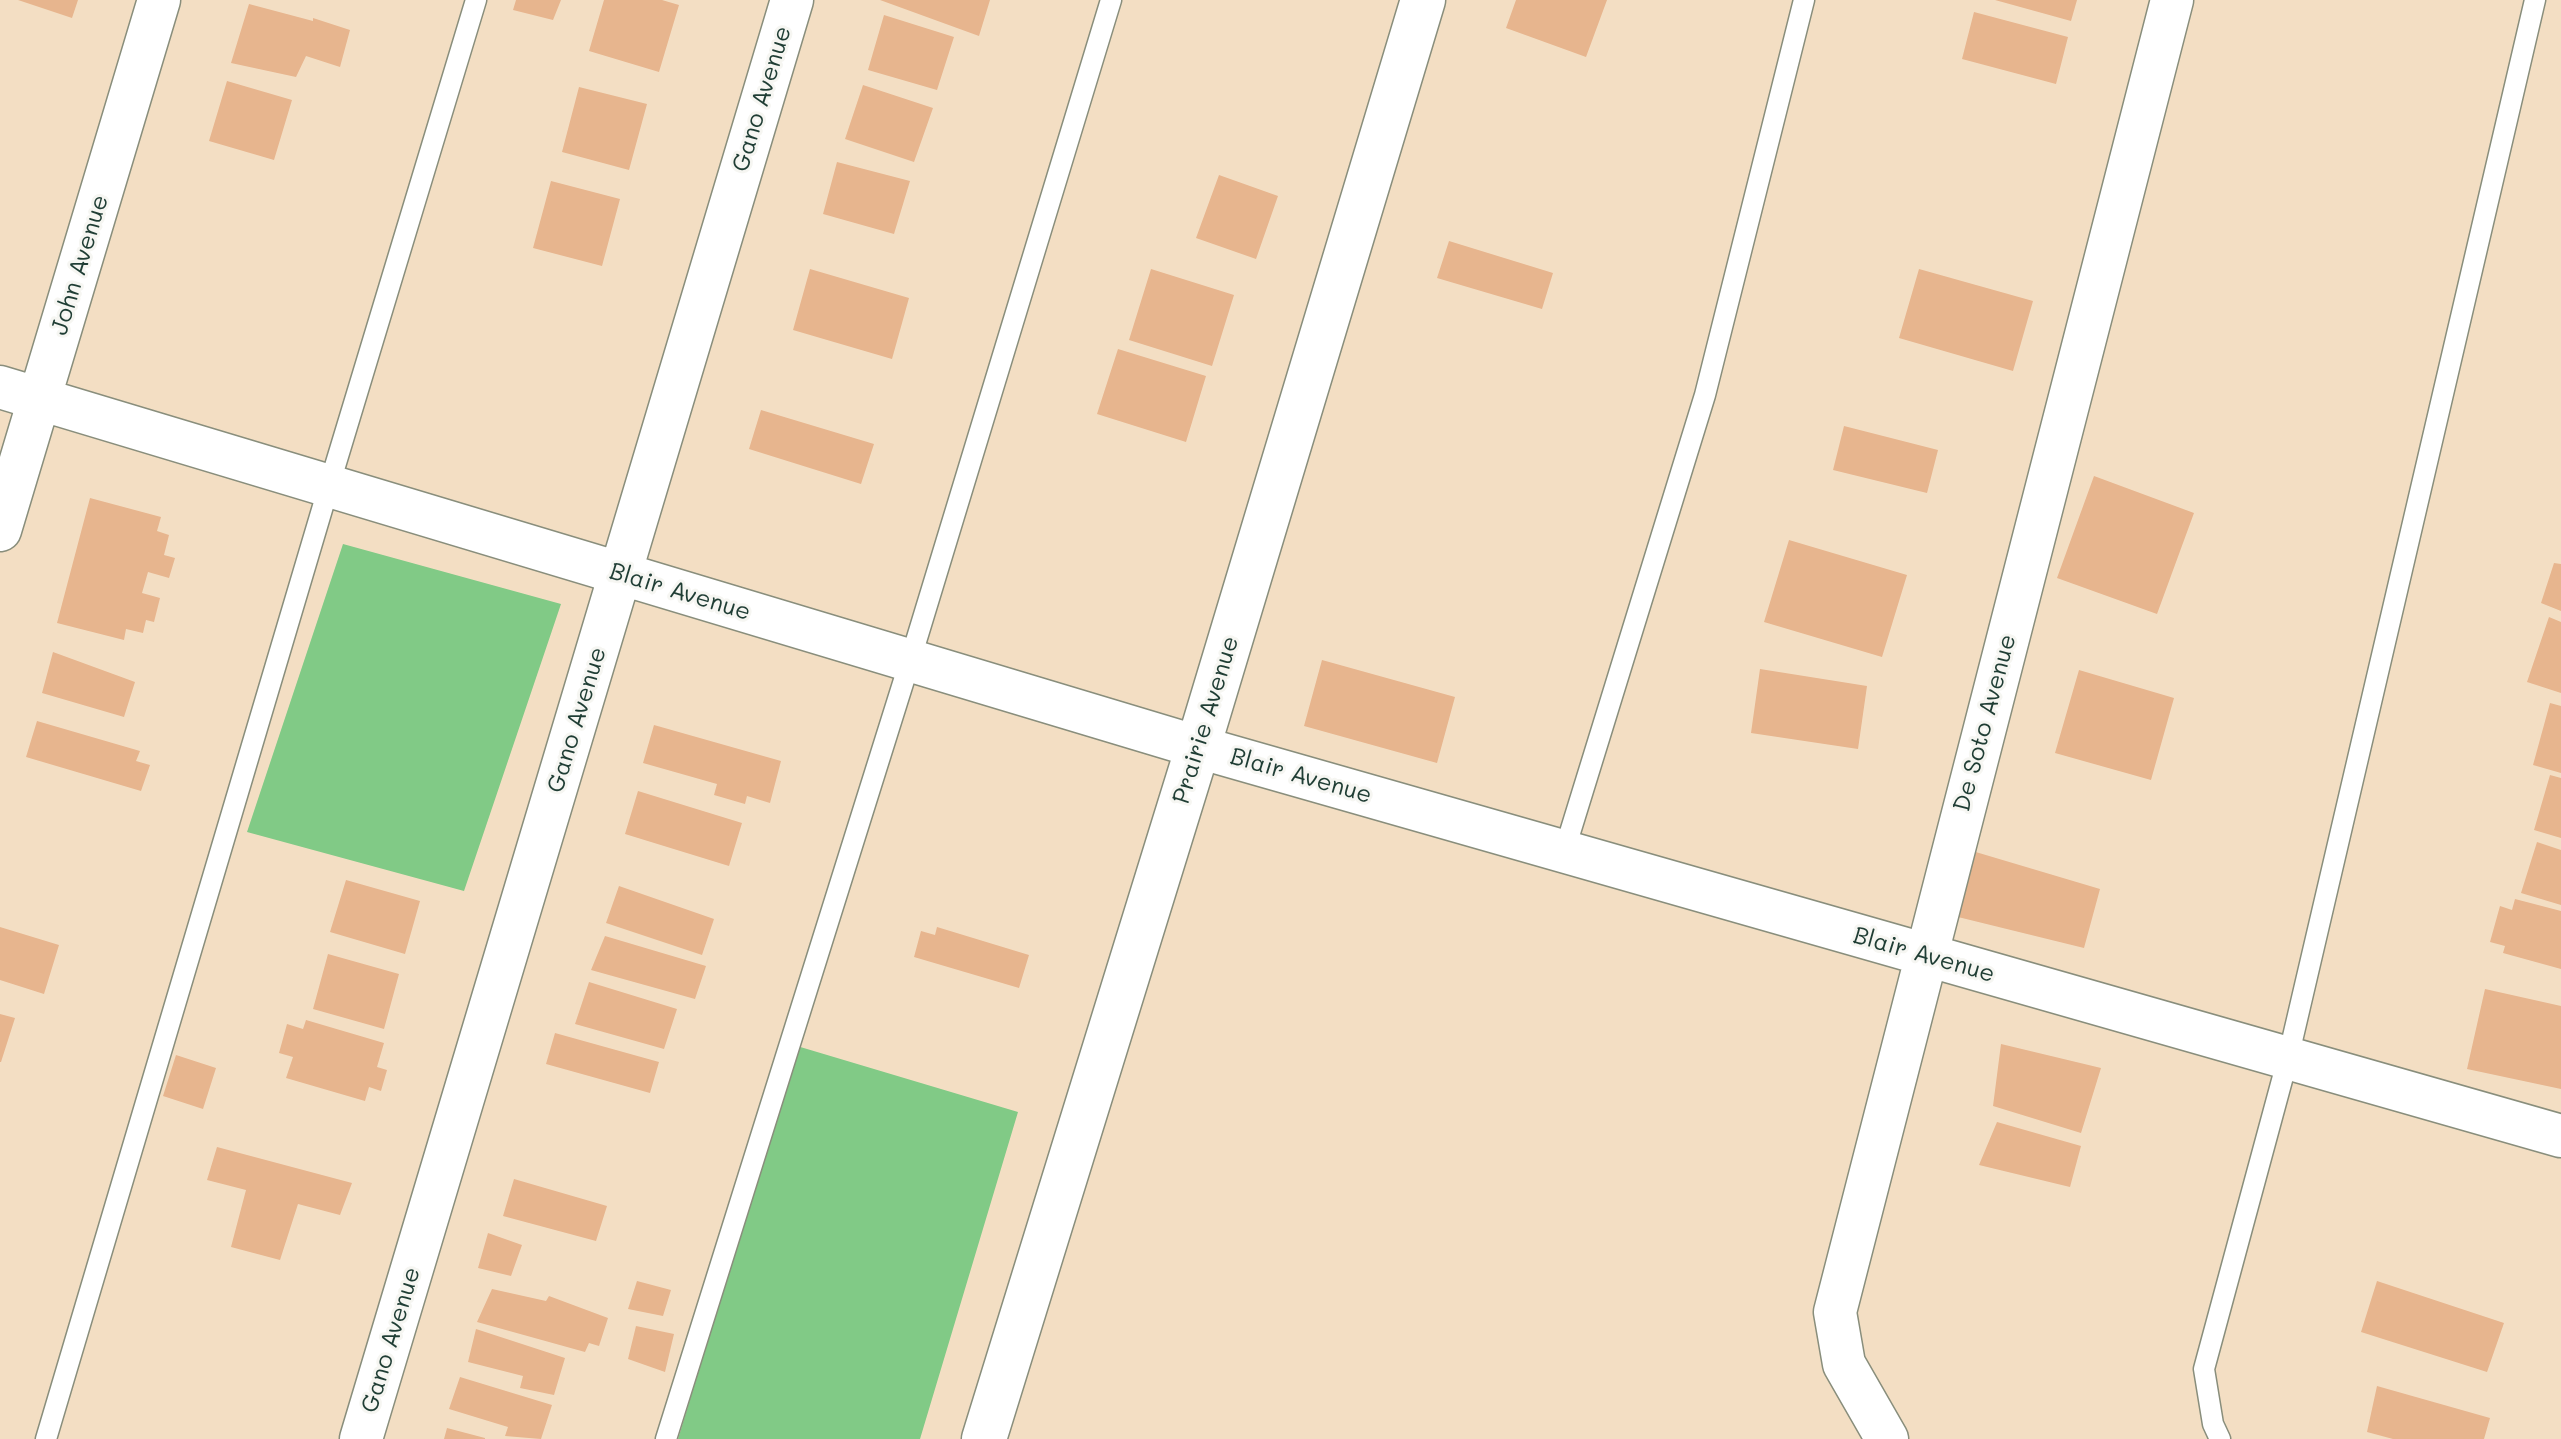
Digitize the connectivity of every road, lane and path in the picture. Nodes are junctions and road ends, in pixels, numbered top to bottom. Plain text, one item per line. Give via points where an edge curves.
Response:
1 (159, 0) edge
2 (476, 0) edge
3 (792, 0) edge
4 (1111, 0) edge
5 (1423, 0) edge
6 (1804, 0) edge
7 (2172, 0) edge
8 (2535, 0) edge
9 (0, 387) edge
10 (40, 399) junction
11 (329, 486) junction
12 (0, 530) edge
13 (621, 574) junction
14 (910, 661) junction
15 (1198, 747) junction
16 (1564, 852) junction
17 (1925, 956) junction
18 (2288, 1058) junction
19 (2561, 1136) edge
20 (46, 1439) edge
21 (361, 1439) edge
22 (666, 1439) edge
23 (984, 1439) edge
24 (1887, 1439) edge
25 (2220, 1439) edge

1 - 10 street, John Avenue
2 - 11 lane
3 - 13 street, Gano Avenue
4 - 14 lane
5 - 15 street, Prairie Avenue
6 - 16 lane via 1705,395
7 - 17 street, De Soto Avenue
8 - 18 lane
9 - 10 street, Blair Avenue
10 - 11 street, Blair Avenue
10 - 12 street, John Avenue
11 - 13 street, Blair Avenue
11 - 20 lane
13 - 14 street, Blair Avenue
13 - 21 street, Gano Avenue
14 - 15 street, Blair Avenue
14 - 22 lane
15 - 16 street, Blair Avenue
15 - 23 street, Prairie Avenue
16 - 17 street, Blair Avenue
17 - 18 street, Blair Avenue
17 - 24 street, De Soto Avenue via 1835,1312 1844,1364
18 - 19 street, Blair Avenue
18 - 25 lane via 2204,1369

